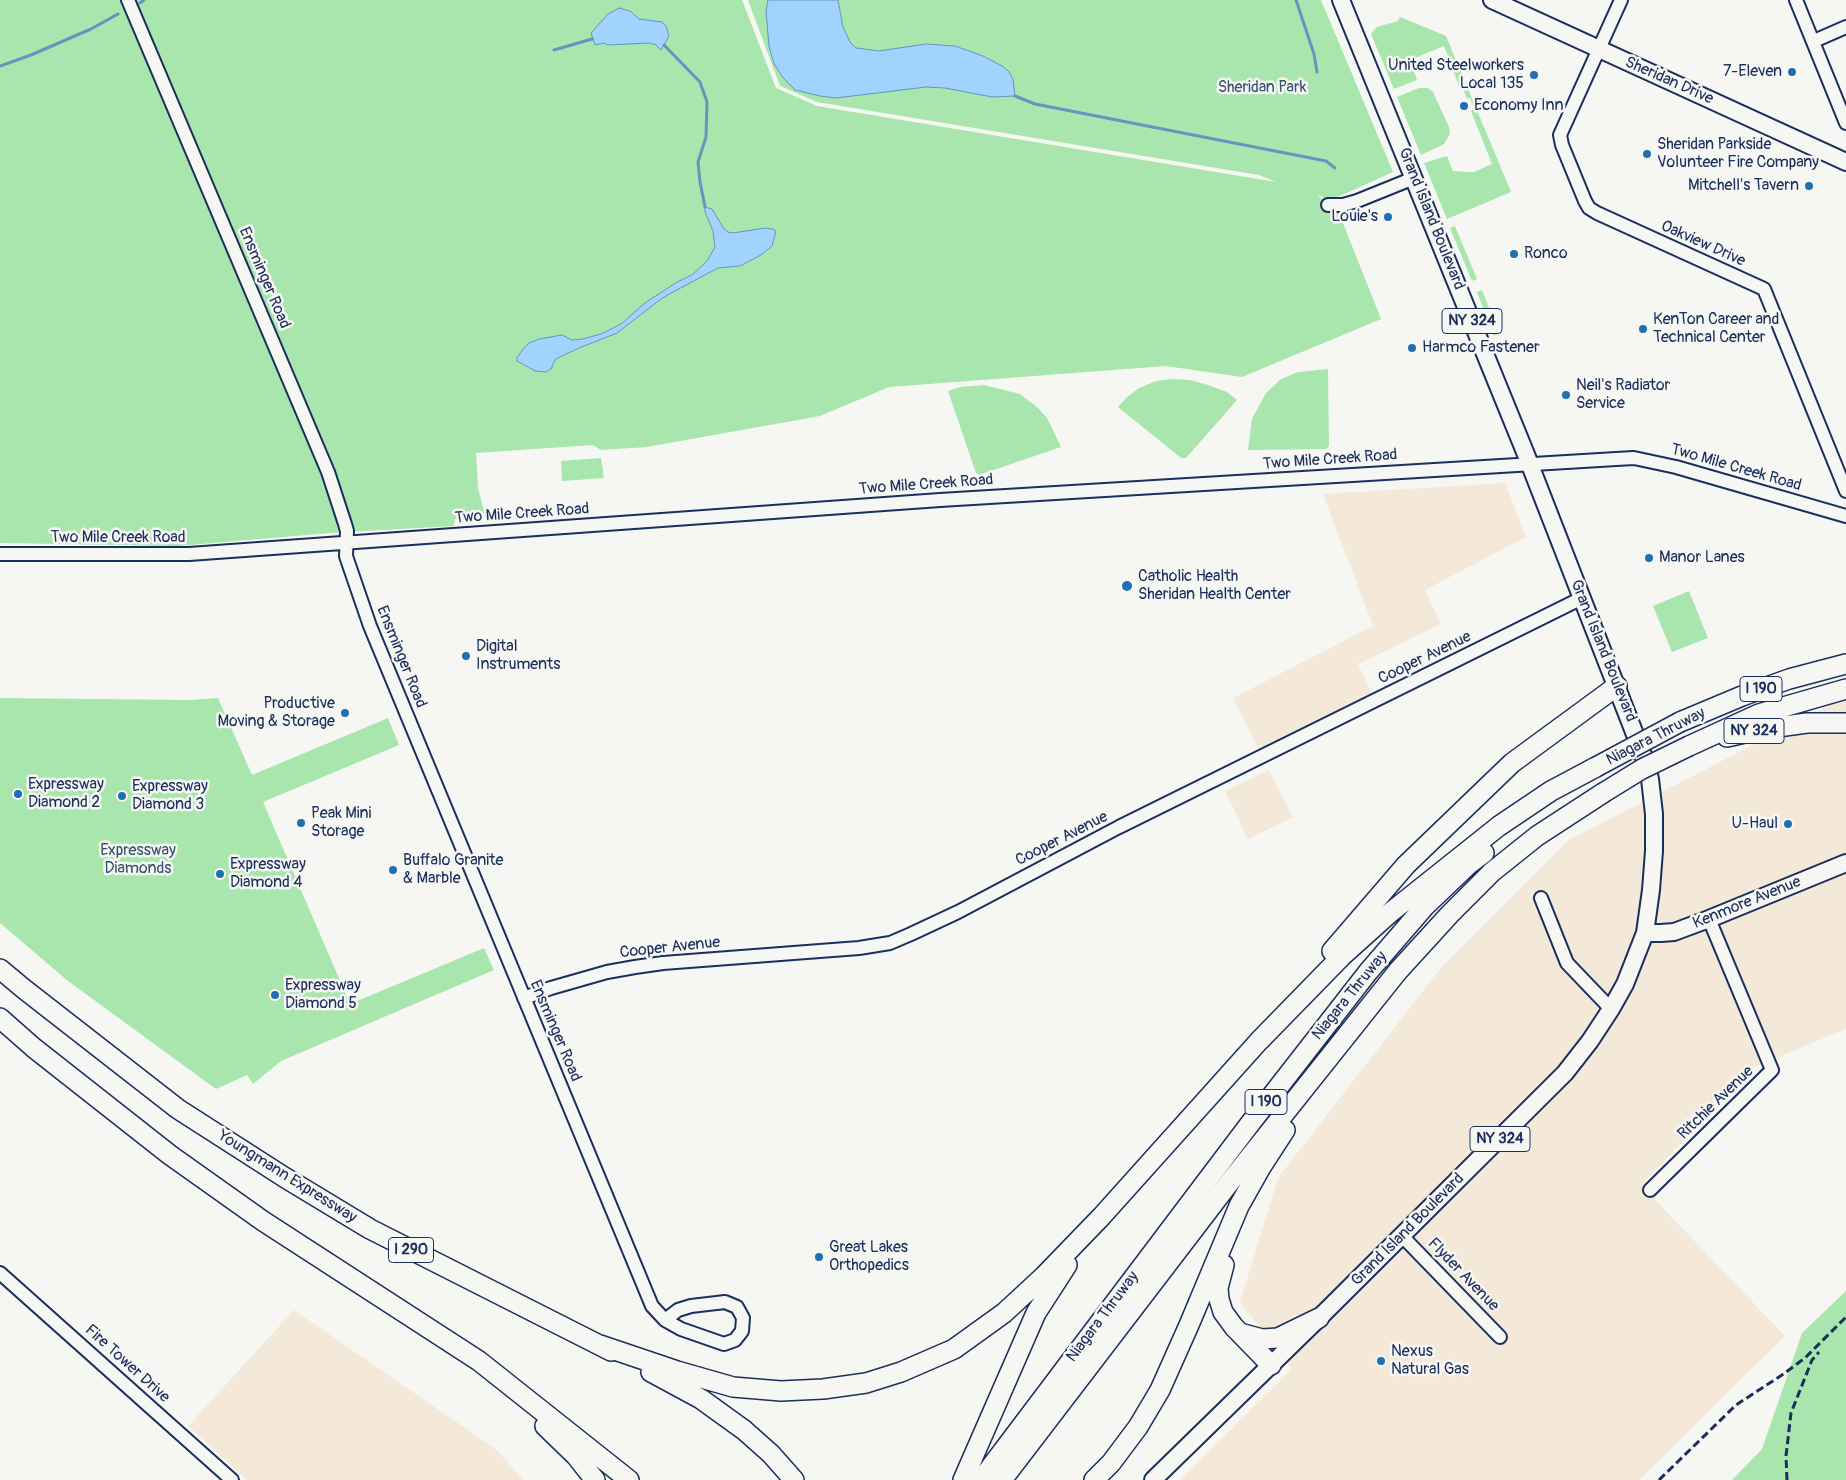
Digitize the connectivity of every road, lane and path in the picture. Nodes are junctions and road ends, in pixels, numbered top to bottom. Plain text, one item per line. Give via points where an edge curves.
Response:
1 (128, 0) edge
2 (1341, 0) edge
3 (1492, 0) edge
4 (1622, 0) edge
5 (1796, 0) edge
6 (1846, 27) edge
7 (1814, 41) junction
8 (1600, 50) junction
9 (1846, 122) edge
10 (1846, 162) edge
11 (1414, 178) junction
12 (1328, 205) dead end
13 (1529, 464) junction
14 (1846, 491) edge
15 (1846, 516) edge
16 (346, 543) junction
17 (0, 554) edge
18 (1582, 598) junction
19 (1846, 664) edge
20 (1617, 686) junction
21 (1846, 689) edge
22 (1846, 722) edge
23 (1689, 746) junction
24 (1596, 767) junction
25 (1846, 863) edge
26 (1541, 898) dead end
27 (1709, 919) junction
28 (1645, 933) junction
29 (0, 969) edge
30 (524, 998) junction
31 (1611, 1009) junction
32 (0, 1018) edge
33 (1352, 1030) junction
34 (1259, 1041) junction
35 (1650, 1190) dead end
36 (1101, 1217) junction
37 (1233, 1220) junction
38 (1402, 1236) junction
39 (0, 1273) edge
40 (1318, 1318) junction
41 (665, 1320) junction
42 (1240, 1333) junction
43 (1500, 1337) dead end
44 (600, 1345) junction
45 (1271, 1365) junction
46 (518, 1392) junction
47 (232, 1480) edge
48 (595, 1480) edge
49 (629, 1480) edge
50 (794, 1480) edge
51 (963, 1480) edge
52 (981, 1480) edge
53 (1002, 1480) edge
54 (1094, 1480) edge
55 (1153, 1480) edge

1 - 16 street, Ensminger Road via 328,472 345,524
2 - 11 main road, Grand Island Boulevard / NY 324
3 - 8 main road, Sheridan Drive
4 - 8 street, Oakview Drive
5 - 7 street
6 - 7 street
7 - 9 street
8 - 10 main road, Sheridan Drive
8 - 14 street, Oakview Drive via 1560,135 1584,200 1597,213 1764,290
11 - 12 street via 1357,201
11 - 13 main road, Grand Island Boulevard / NY 324
13 - 15 street, Two Mile Creek Road via 1634,458
13 - 16 street, Two Mile Creek Road via 940,500
13 - 18 main road, Grand Island Boulevard / NY 324
16 - 17 street, Two Mile Creek Road via 189,554
16 - 30 street, Ensminger Road via 348,562 370,626
18 - 20 main road, Grand Island Boulevard / NY 324
18 - 30 street, Cooper Avenue via 1119,827 958,912 890,943 635,967 578,980
19 - 24 highway, Niagara Thruway / I 190, bridge via 1742,696 1680,722
20 - 28 main road, Grand Island Boulevard / NY 324 via 1650,780 1653,868
20 - 34 highway via 1512,763 1406,865 1283,1007
21 - 23 highway, Niagara Thruway / I 190 via 1759,714
22 - 23 highway, NY 324 via 1763,729
23 - 33 highway, Niagara Thruway / I 190, bridge via 1603,793 1537,836 1492,872 1398,971
24 - 34 highway via 1551,791 1498,826 1433,876 1342,956
24 - 52 highway, Niagara Thruway / I 190 via 1468,866 1425,906 1368,972
25 - 27 main road, Kenmore Avenue
26 - 31 street via 1567,963
27 - 28 main road, Kenmore Avenue via 1674,932
27 - 35 street, Ritchie Avenue via 1772,1070
28 - 31 main road, Grand Island Boulevard / NY 324 via 1625,984
29 - 44 highway, Youngmann Expressway / I 290 via 178,1109 284,1177 370,1229
30 - 41 street, Ensminger Road via 652,1306
31 - 38 main road, Grand Island Boulevard / NY 324 via 1552,1087
32 - 46 highway via 203,1180 479,1362
33 - 37 highway via 1261,1167
33 - 53 highway, Niagara Thruway / I 190 via 1233,1178
34 - 36 highway
36 - 44 highway via 1004,1313 954,1349 866,1383 823,1390 733,1387
36 - 51 highway via 1036,1313
37 - 42 highway via 1218,1294 1223,1312
37 - 54 highway via 1160,1390 1138,1427
38 - 40 main road, Grand Island Boulevard / NY 324
38 - 43 street, Flyder Avenue
39 - 47 street, Fire Tower Drive
40 - 42 highway via 1278,1338 1262,1339
40 - 45 main road, Grand Island Boulevard / NY 324
41 - 41 street, Ensminger Road via 724,1344 735,1340 742,1332 743,1318 737,1307 725,1302 691,1306 678,1310
42 - 45 highway
44 - 50 highway via 701,1399 744,1430
45 - 55 main road, Grand Island Boulevard / NY 324
46 - 48 highway via 529,1410 576,1456
46 - 49 highway

